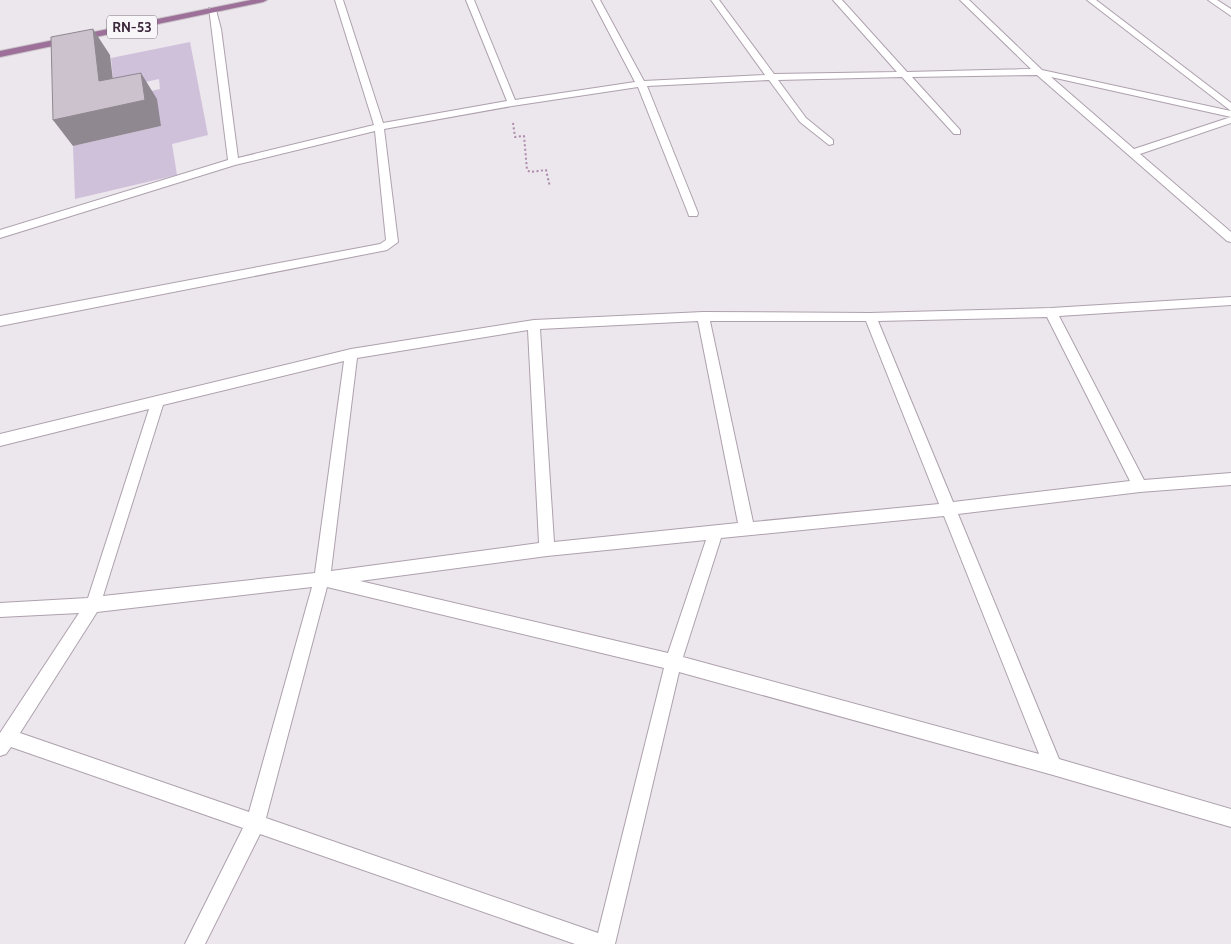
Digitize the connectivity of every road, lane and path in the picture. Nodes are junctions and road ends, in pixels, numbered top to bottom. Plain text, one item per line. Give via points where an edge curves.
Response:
1 (263, 0) edge
2 (340, 0) edge
3 (470, 0) edge
4 (596, 0) edge
5 (715, 0) edge
6 (837, 0) edge
7 (964, 0) edge
8 (1091, 0) edge
9 (1212, 0) edge
10 (212, 10) junction
11 (1231, 13) edge
12 (0, 54) edge
13 (1040, 72) junction
14 (905, 74) junction
15 (772, 77) junction
16 (641, 84) junction
17 (512, 103) junction
18 (1231, 108) edge
19 (1231, 114) edge
20 (1231, 120) edge
21 (379, 127) junction
22 (957, 132) dead end
23 (828, 142) dead end
24 (1131, 153) junction
25 (233, 162) junction
26 (550, 187) dead end
27 (693, 213) dead end
28 (0, 234) edge
29 (1231, 238) edge
30 (1231, 301) edge
31 (1052, 312) junction
32 (703, 316) junction
33 (870, 317) junction
34 (0, 321) edge
35 (534, 325) junction
36 (351, 354) junction
37 (158, 402) junction
38 (0, 440) edge
39 (1231, 479) edge
40 (1140, 486) junction
41 (950, 509) junction
42 (747, 530) junction
43 (715, 534) junction
44 (547, 550) junction
45 (322, 579) junction
46 (93, 605) junction
47 (0, 610) edge
48 (672, 662) junction
49 (4, 743) edge
50 (1053, 766) junction
51 (1231, 818) edge
52 (255, 824) junction
53 (195, 944) edge
54 (604, 944) edge

1 - 10 main road, RN-53
2 - 21 street
3 - 17 street
4 - 16 street
5 - 15 street
6 - 14 street
7 - 13 street
8 - 18 street
9 - 11 street
10 - 12 main road, RN-53
10 - 25 street
13 - 14 street
13 - 19 street
13 - 24 street
14 - 15 street
14 - 22 street
15 - 16 street
15 - 23 street via 803,120
16 - 17 street
16 - 27 street
17 - 21 street
17 - 26 path via 514,135 524,136 527,170 546,170
20 - 24 street
21 - 25 street
21 - 34 street via 392,242 383,247
24 - 29 street
25 - 28 street
30 - 31 street
31 - 33 street
31 - 40 street
32 - 33 street
32 - 35 street
32 - 42 street
33 - 41 street
35 - 36 street
35 - 44 street
36 - 37 street
36 - 45 street
37 - 38 street
37 - 46 street
39 - 40 street
40 - 41 street
41 - 42 street
41 - 50 street
42 - 43 street
43 - 44 street
43 - 48 street
44 - 45 street
45 - 46 street
45 - 48 street
45 - 52 street
46 - 47 street
46 - 49 street
48 - 50 street
48 - 54 street
49 - 52 street
50 - 51 street
52 - 53 street
52 - 54 street

